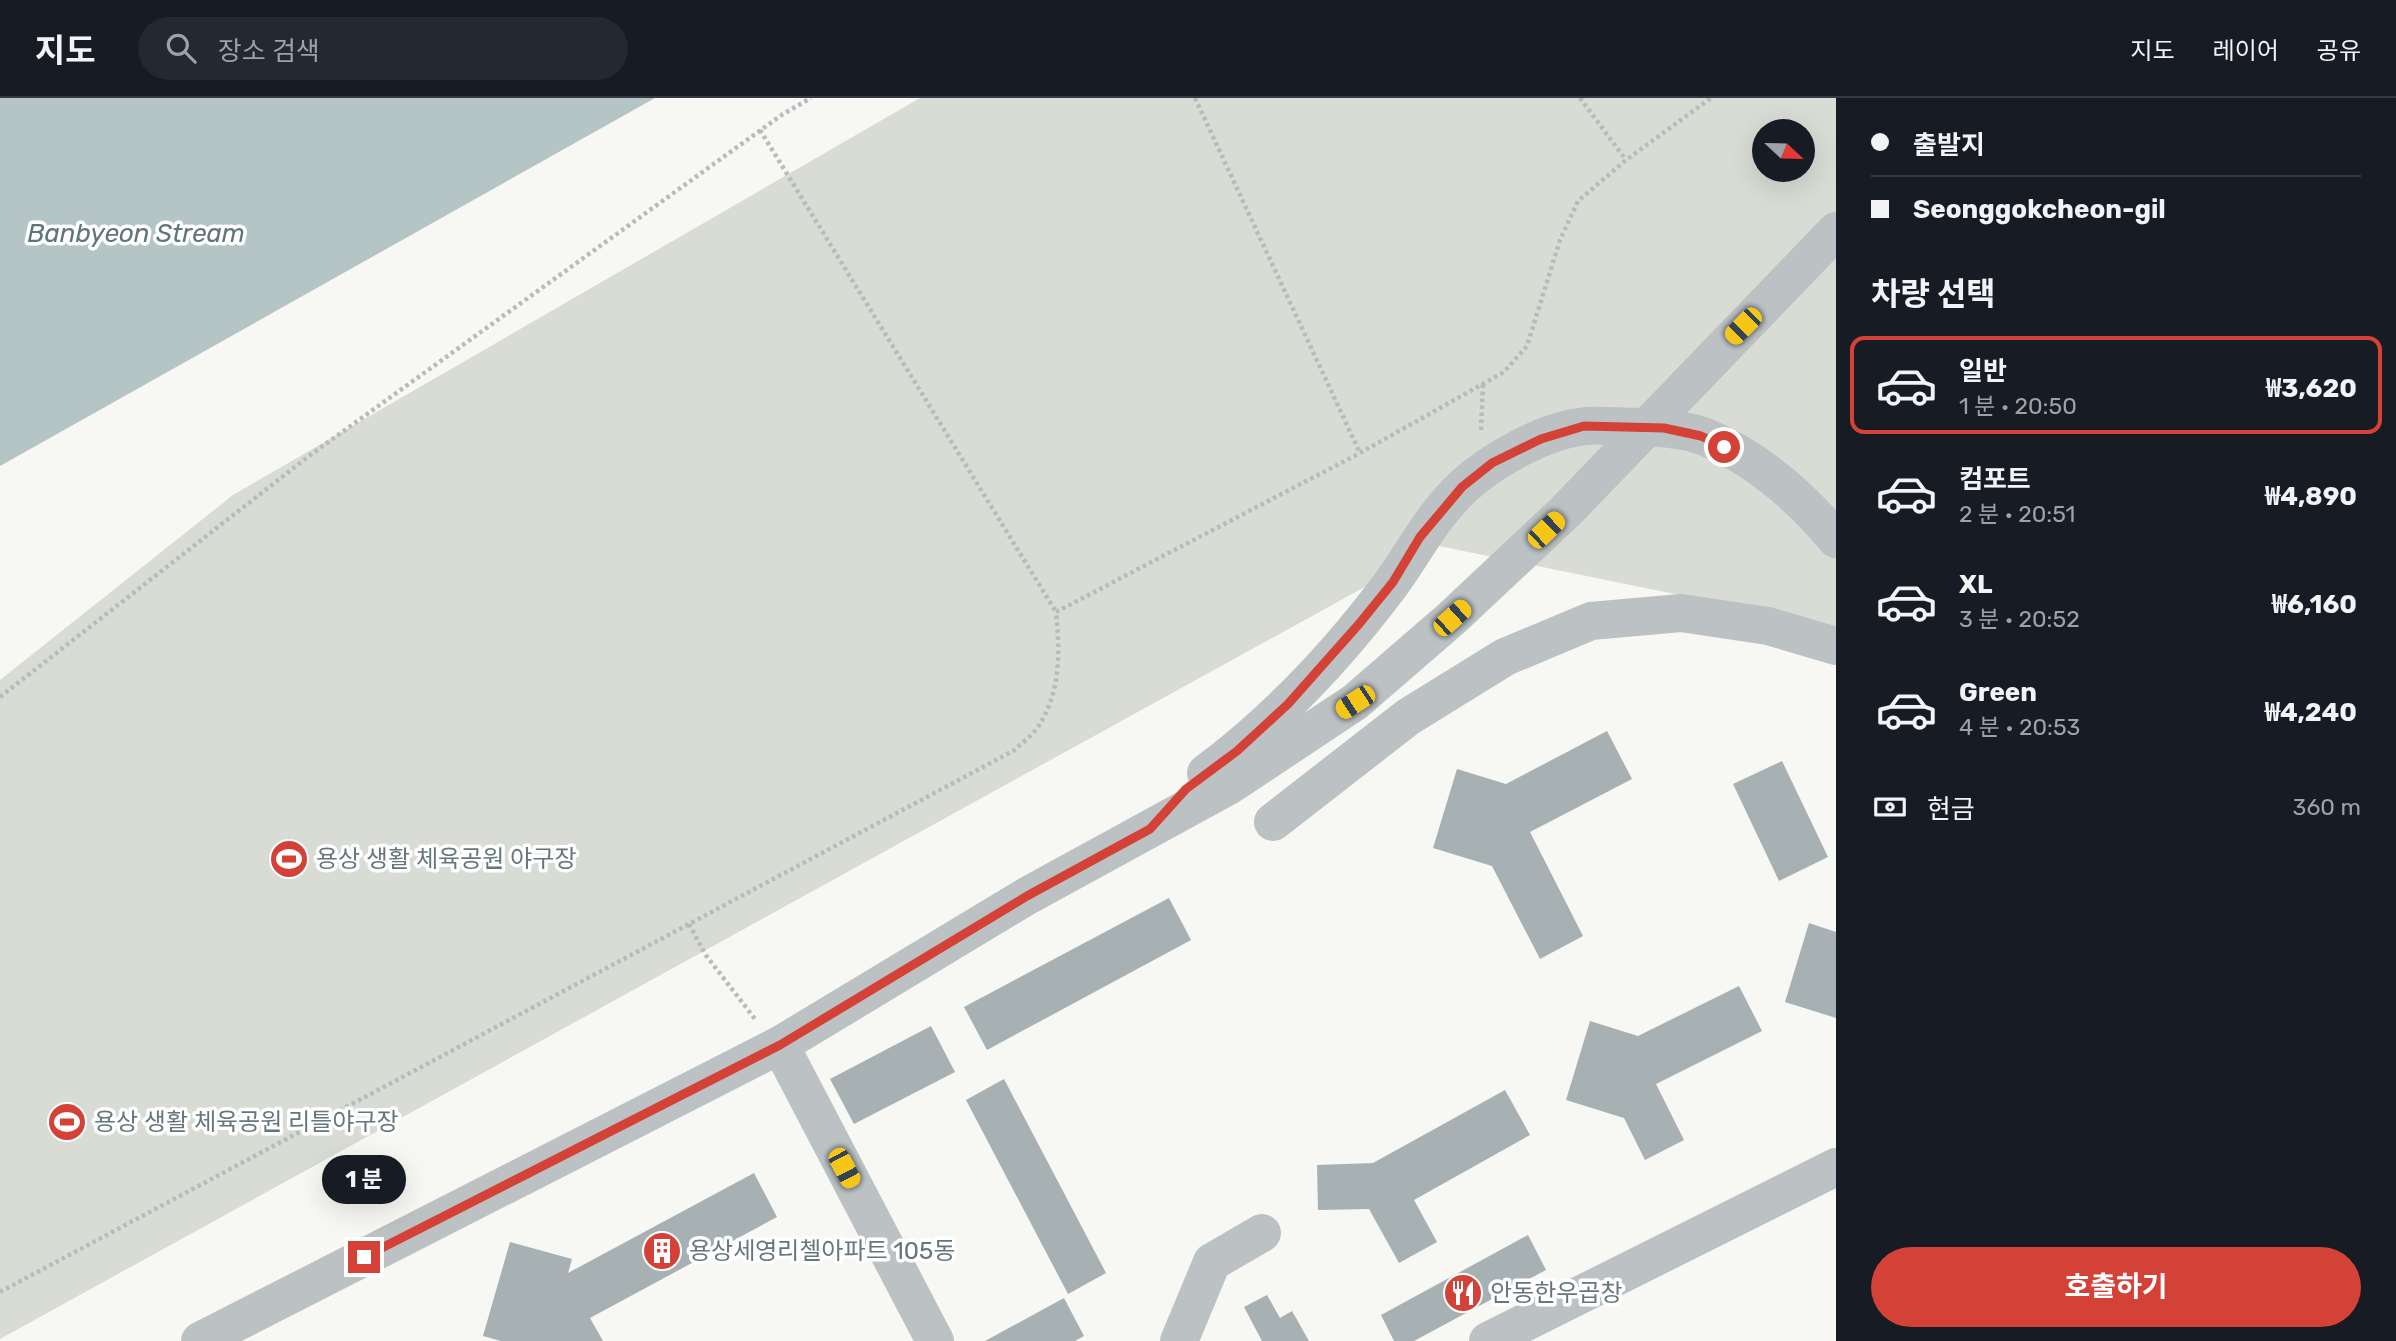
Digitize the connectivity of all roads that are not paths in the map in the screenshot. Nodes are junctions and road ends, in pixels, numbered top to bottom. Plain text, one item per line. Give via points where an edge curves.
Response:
1 (1836, 231) edge
2 (1836, 539) edge
3 (1836, 646) edge
4 (1273, 822) dead end
5 (1150, 829) junction
6 (780, 1045) junction
7 (1836, 1167) edge
8 (1262, 1233) dead end
9 (200, 1341) edge
10 (935, 1341) edge
11 (1179, 1341) edge
12 (1488, 1341) edge

1 - 5 street via 1566,511 1452,618 1355,702 1230,785
2 - 5 street via 1783,483 1701,436 1664,428 1584,426 1541,439 1492,463 1462,487 1420,537 1393,582 1288,704 1186,789
3 - 4 street via 1769,626 1681,613 1591,621 1505,657 1408,717
5 - 6 street via 1027,896
6 - 9 street
6 - 10 street
7 - 12 street
8 - 11 street via 1212,1262

